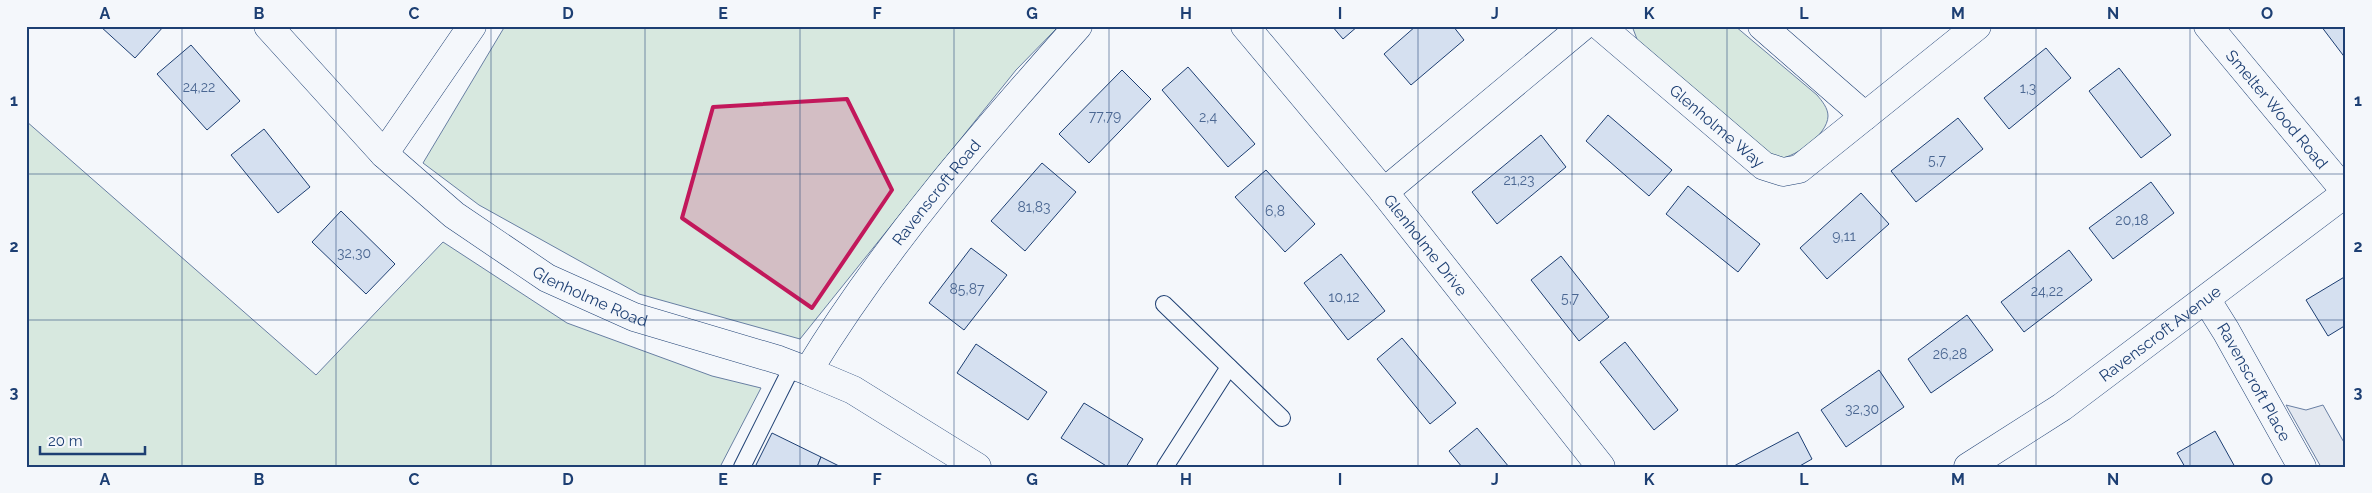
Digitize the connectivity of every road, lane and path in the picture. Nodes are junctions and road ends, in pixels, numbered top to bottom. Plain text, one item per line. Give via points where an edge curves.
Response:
1 (268, 26) edge
2 (472, 26) edge
3 (1078, 26) edge
4 (1245, 26) edge
5 (1583, 26) edge
6 (1600, 26) edge
7 (1762, 26) edge
8 (1977, 26) edge
9 (2208, 26) edge
10 (1865, 116) junction
11 (384, 154) junction
12 (1384, 192) junction
13 (2346, 193) edge
14 (2206, 299) junction
15 (1164, 304) dead end
16 (1229, 367) junction
17 (801, 368) junction
18 (1282, 418) dead end
19 (742, 467) edge
20 (977, 467) edge
21 (1165, 467) edge
22 (1601, 467) edge
23 (1968, 467) edge
24 (2302, 467) edge

1 - 11 street, Glenholme Road
2 - 11 street
3 - 17 street, Ravenscroft Road via 987,127 892,249 824,344
4 - 12 street, Glenholme Drive
5 - 12 street
6 - 10 street, Glenholme Way via 1764,166 1783,172 1800,169
7 - 10 street
8 - 10 street, Glenholme Way
9 - 13 street, Smelter Wood Road
11 - 17 street, Glenholme Road via 454,215 547,278 634,317
12 - 22 street, Glenholme Drive
13 - 14 street, Ravenscroft Avenue
14 - 23 street, Ravenscroft Avenue via 2062,406
14 - 24 street, Ravenscroft Place
15 - 16 lane
16 - 18 lane
16 - 21 lane
17 - 19 lane
17 - 20 street, Glenholme Road via 852,390

